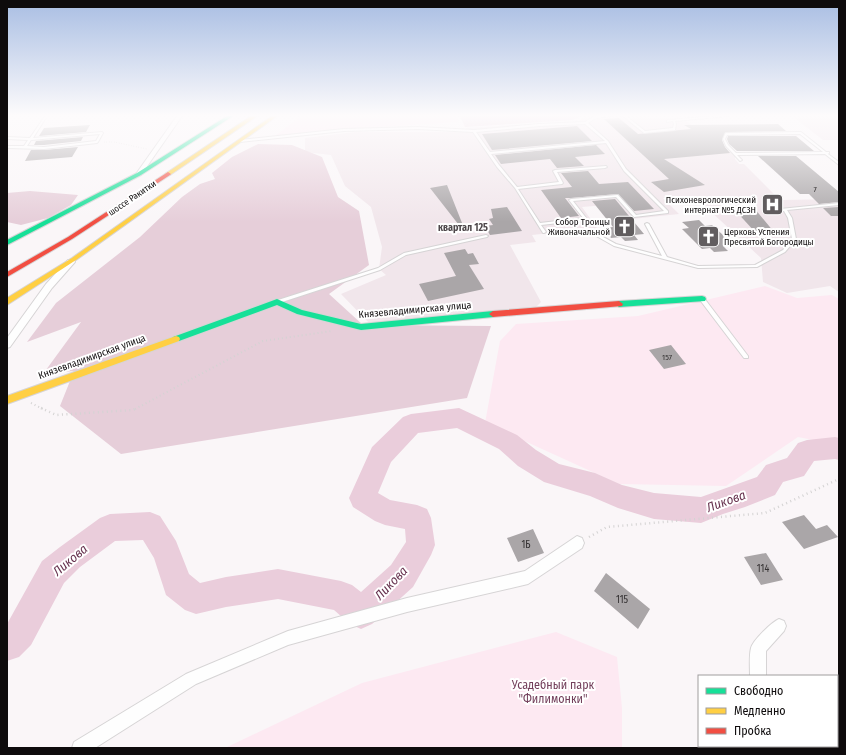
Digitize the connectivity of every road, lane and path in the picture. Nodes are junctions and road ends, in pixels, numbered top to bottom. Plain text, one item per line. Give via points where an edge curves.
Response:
1 (155, 151) edge
2 (175, 151) edge
3 (202, 151) edge
4 (226, 151) edge
5 (509, 151) edge
6 (612, 151) edge
7 (734, 151) edge
8 (824, 151) edge
9 (490, 153) joint
10 (737, 154) junction
11 (828, 154) junction
12 (740, 160) dead end
13 (839, 164) edge
14 (605, 167) dead end
15 (139, 174) junction
16 (516, 188) junction
17 (839, 204) edge
18 (539, 224) junction
19 (648, 224) dead end
20 (544, 232) dead end
21 (593, 233) dead end
22 (486, 236) dead end
23 (7, 243) edge
24 (665, 258) junction
25 (74, 259) junction
26 (7, 275) edge
27 (702, 299) joint
28 (7, 302) edge
29 (277, 302) junction
30 (339, 330) dead end
31 (7, 345) edge
32 (746, 357) dead end
33 (18, 396) junction
34 (7, 400) edge
35 (839, 479) edge
36 (578, 543) joint
37 (779, 626) dead end
38 (758, 675) edge
39 (80, 748) edge

1 - 15 street
2 - 15 street
3 - 26 street, шоссе Ракитки via 108,214
4 - 25 street
5 - 9 lane
6 - 18 lane via 625,170 667,212 635,216 617,196 571,200 585,219
7 - 10 lane
8 - 11 lane
9 - 16 lane
10 - 11 lane
10 - 12 lane
11 - 13 lane
14 - 16 lane via 555,171 561,183
15 - 23 street
16 - 18 lane
17 - 24 lane via 783,210 790,218 794,239 784,251 756,266 698,267
18 - 20 lane
19 - 24 lane
21 - 24 lane via 615,244
22 - 29 lane via 405,254 379,269
25 - 28 street
25 - 31 street via 49,286
27 - 29 street, Князевладимирская улица via 539,310 362,327 300,312
27 - 32 lane
29 - 33 street, Князевладимирская улица
30 - 33 path via 263,341 133,410 56,415
33 - 34 street, Князевладимирская улица
35 - 36 path via 765,513 607,527
36 - 39 street via 528,577 288,638 191,679
37 - 38 street via 758,648

